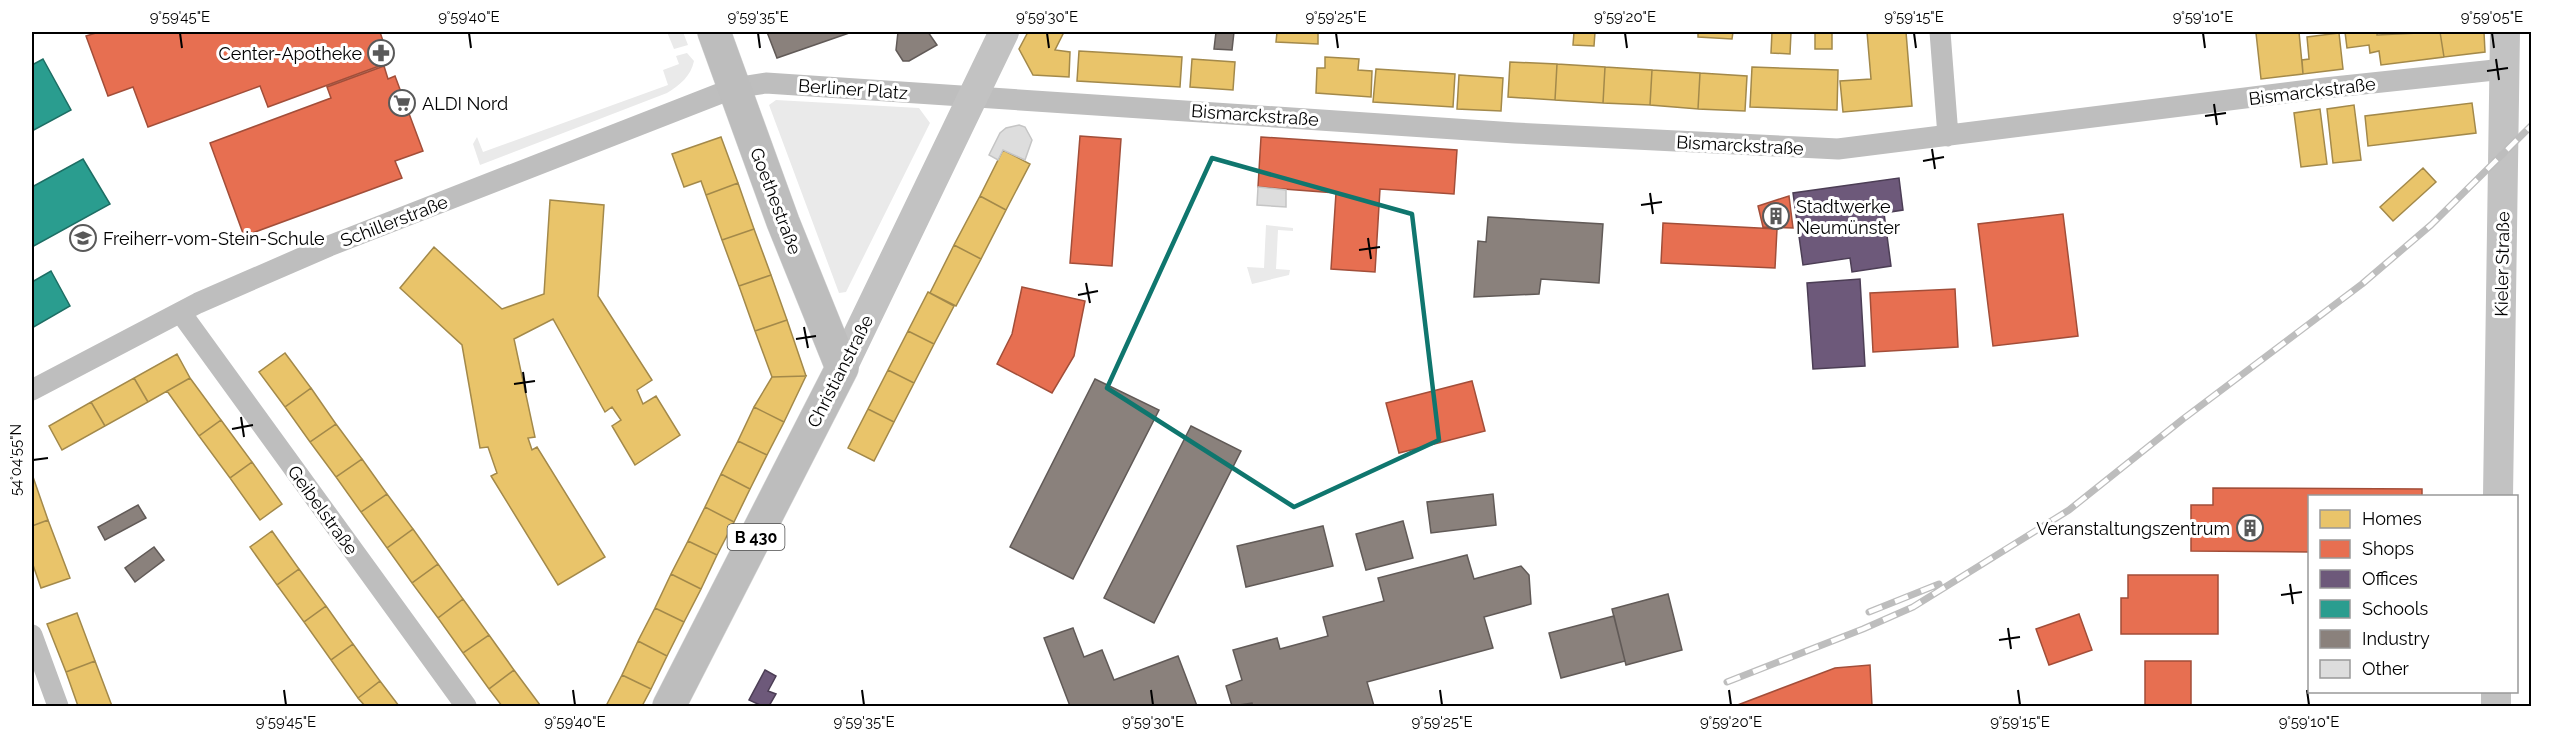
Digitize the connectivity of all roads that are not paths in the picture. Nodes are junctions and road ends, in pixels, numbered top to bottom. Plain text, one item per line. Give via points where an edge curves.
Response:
1 (714, 32) edge
2 (1004, 32) edge
3 (1940, 32) edge
4 (2505, 32) edge
5 (2504, 69) junction
6 (734, 88) junction
7 (973, 98) junction
8 (1948, 136) junction
9 (181, 313) junction
10 (842, 368) junction
11 (32, 390) edge
12 (2498, 495) edge
13 (32, 635) edge
14 (57, 706) edge
15 (466, 706) edge
16 (669, 706) edge

1 - 6 main road, Goethestraße
2 - 7 street, Christianstraße
3 - 8 street
4 - 5 street, Kieler Straße
5 - 8 street, Bismarckstraße
5 - 12 street, Kieler Straße
6 - 7 street, Berliner Platz via 766,83
6 - 9 street, Schillerstraße via 329,246
6 - 10 main road, Goethestraße
7 - 8 street, Bismarckstraße via 1783,148 1838,149
7 - 10 street, Christianstraße
9 - 11 street, Schillerstraße
9 - 15 street, Geibelstraße
10 - 16 main road, Christianstraße / B 430
13 - 14 street

